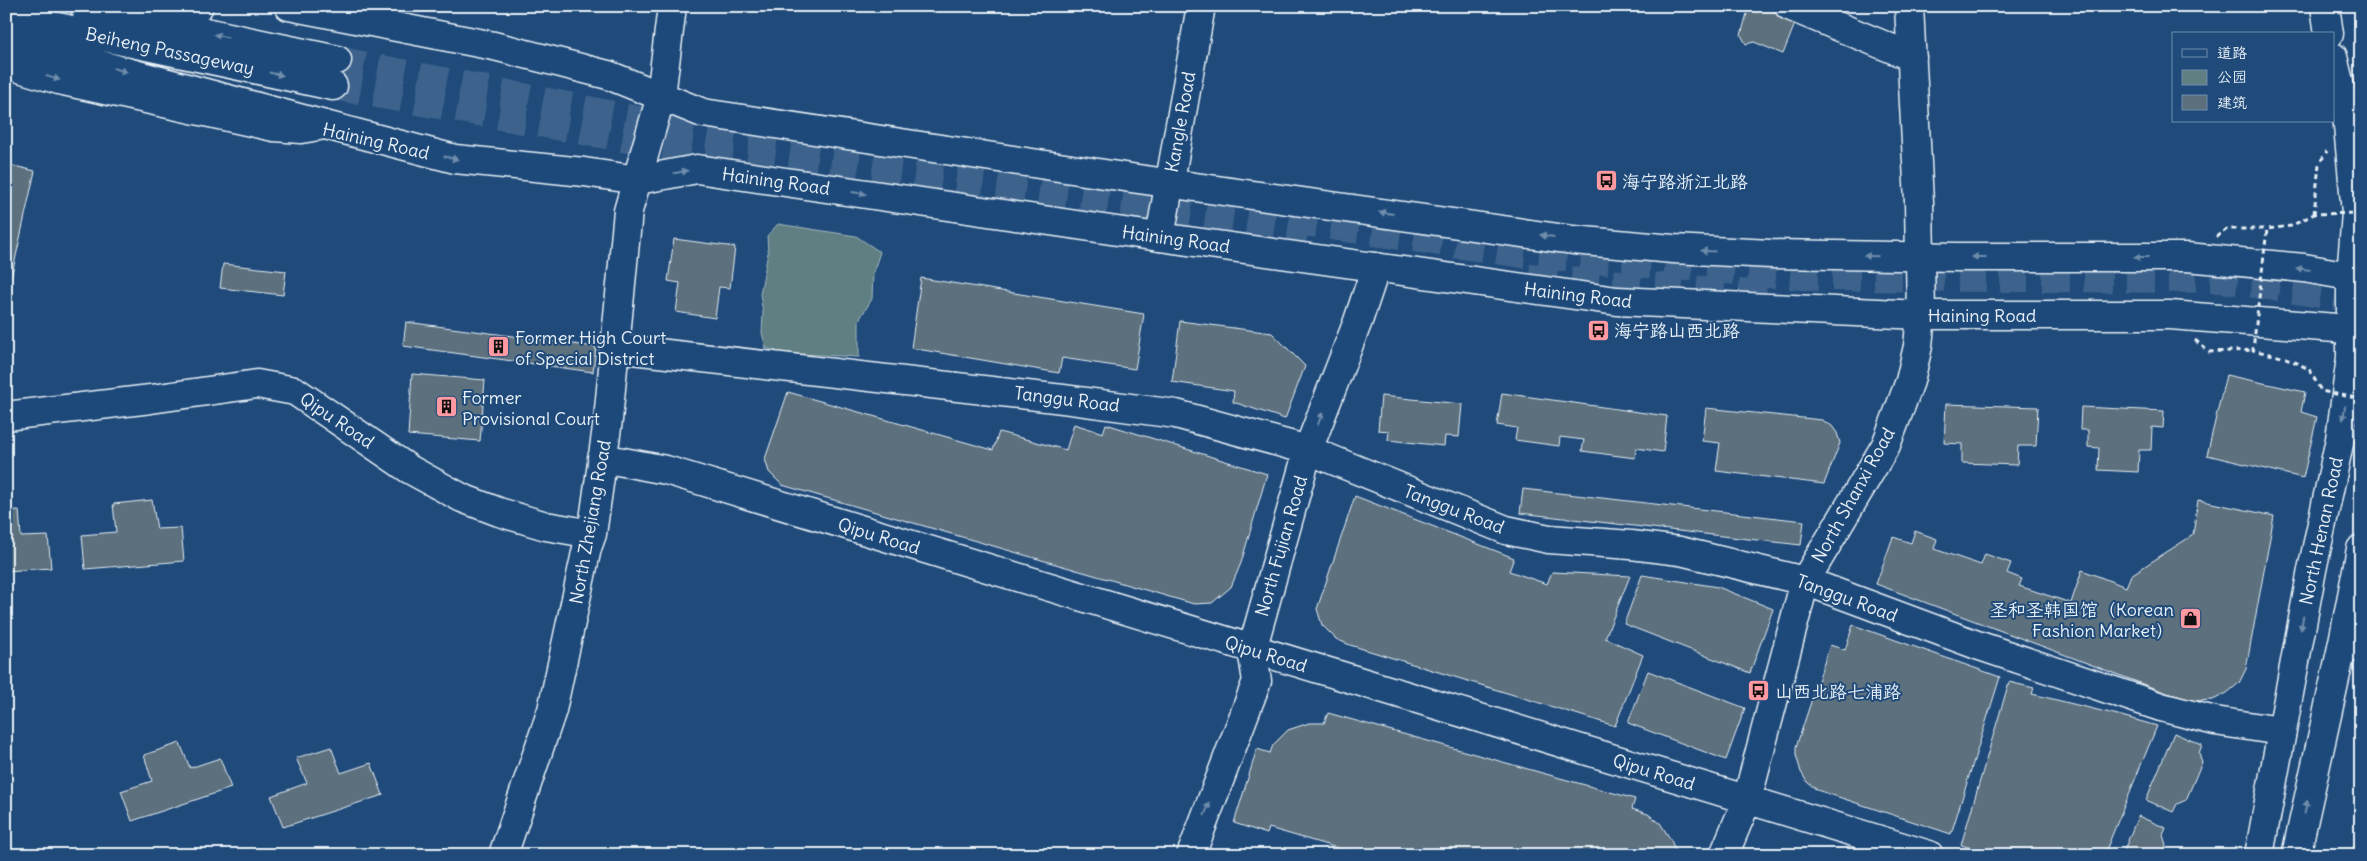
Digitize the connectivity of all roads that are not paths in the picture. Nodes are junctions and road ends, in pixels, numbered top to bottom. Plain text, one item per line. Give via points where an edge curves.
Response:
1 (84, 6) edge
2 (184, 6) edge
3 (199, 6) edge
4 (289, 6) edge
5 (672, 6) edge
6 (1201, 6) edge
7 (1789, 6) edge
8 (1909, 6) edge
9 (2325, 6) edge
10 (6, 16) edge
11 (2330, 32) edge
12 (6, 38) edge
13 (1912, 57) junction
14 (2334, 61) edge
15 (6, 64) edge
16 (660, 96) junction
17 (325, 125) junction
18 (638, 180) junction
19 (1169, 182) junction
20 (1160, 237) junction
21 (1919, 257) junction
22 (1376, 268) junction
23 (2356, 277) edge
24 (1921, 315) junction
25 (2357, 330) edge
26 (614, 348) junction
27 (6, 416) edge
28 (1308, 450) junction
29 (602, 458) junction
30 (592, 534) junction
31 (2361, 549) edge
32 (1805, 581) junction
33 (2351, 647) edge
34 (1252, 650) junction
35 (2281, 731) junction
36 (1747, 800) junction
37 (503, 855) edge
38 (1191, 855) edge
39 (1724, 855) edge
40 (1929, 855) edge
41 (2260, 855) edge
42 (2296, 855) edge

10 -> 1 main road, Beiheng Passageway via 335,73
2 - 3 main road
4 - 16 main road via 494,46 608,75
5 - 16 main road, North Zhejiang Road
6 - 19 main road, Kangle Road
7 - 13 main road
8 - 13 main road, North Shanxi Road
9 - 11 main road
12 -> 17 main road
13 - 21 main road, North Shanxi Road
14 - 23 main road, North Henan Road via 2347,115 2356,213
15 -> 17 main road, Haining Road via 59,80 274,127 301,129
16 - 18 main road, North Zhejiang Road
16 - 19 main road via 703,113
17 -> 18 main road, Haining Road via 455,159
18 -> 20 main road, Haining Road via 697,169
18 - 26 main road, North Zhejiang Road via 628,211
19 - 20 main road, Kangle Road
21 -> 19 main road via 1771,254 1619,245
20 - 22 main road, Haining Road
23 -> 21 main road via 2304,268 2187,257
21 - 24 main road, North Shanxi Road
22 - 24 main road, Haining Road via 1617,301
28 -> 22 main road, North Fujian Road
23 - 25 main road, North Henan Road
24 - 25 main road, Haining Road via 2170,315
24 - 32 main road, North Shanxi Road via 1910,381 1886,445
25 -> 35 main road, North Henan Road via 2340,439
26 - 28 main road, Tanggu Road via 1136,408 1219,425
26 - 29 main road, North Zhejiang Road
27 - 30 main road, Qipu Road via 256,384 295,391 409,469 462,498 546,526
28 - 32 main road, Tanggu Road via 1486,524 1526,535 1665,549
28 - 34 main road, North Fujian Road
29 - 30 main road, North Zhejiang Road
29 - 34 main road, Qipu Road via 666,470
30 - 37 main road, North Zhejiang Road via 586,548 552,710
31 - 33 main road
32 - 35 main road, Tanggu Road via 1977,645 2160,707 2215,721
32 - 36 main road, North Shanxi Road
42 -> 33 main road
34 - 36 main road, Qipu Road
38 -> 34 main road, North Fujian Road via 1257,681
35 - 41 main road, North Henan Road
36 - 39 main road, North Shanxi Road
36 - 40 main road, Qipu Road

